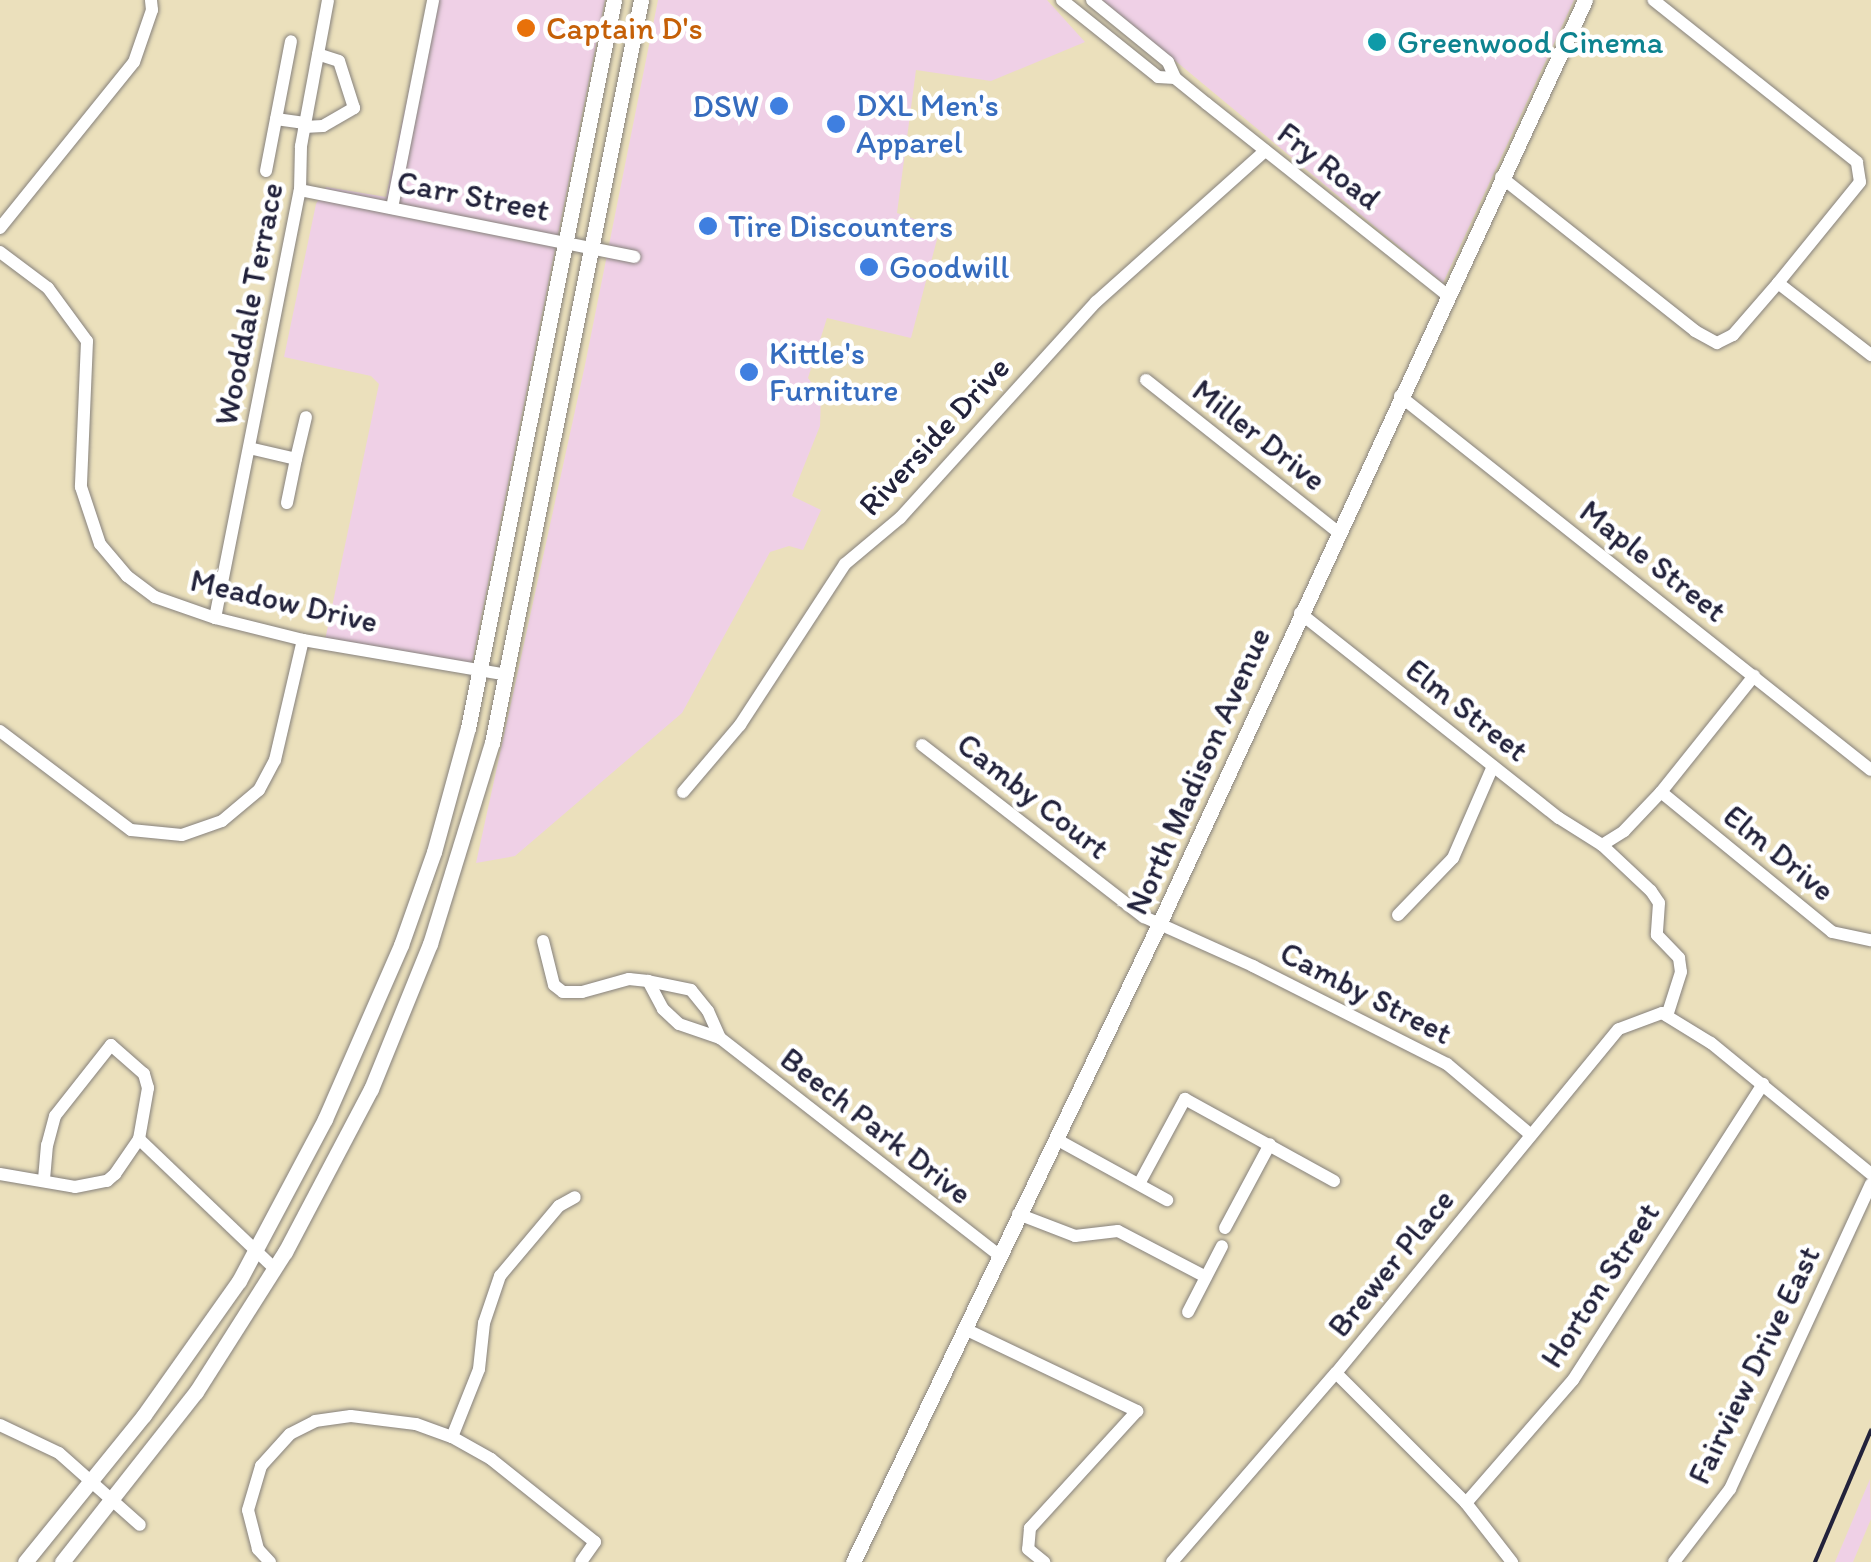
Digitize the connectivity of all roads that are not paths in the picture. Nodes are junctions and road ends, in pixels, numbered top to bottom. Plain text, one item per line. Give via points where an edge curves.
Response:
1 (151, 0) edge
2 (328, 0) edge
3 (433, 0) edge
4 (614, 0) edge
5 (642, 0) edge
6 (1062, 0) edge
7 (1092, 0) edge
8 (1585, 0) edge
9 (1653, 0) edge
10 (292, 42) dead end
11 (318, 54) junction
12 (1176, 78) junction
13 (276, 119) junction
14 (305, 125) junction
15 (1265, 151) junction
16 (266, 171) dead end
17 (1501, 177) junction
18 (300, 190) junction
19 (392, 208) junction
20 (0, 228) edge
21 (566, 243) junction
22 (592, 248) junction
23 (0, 252) edge
24 (634, 257) dead end
25 (1778, 283) junction
26 (1450, 296) junction
27 (1871, 355) edge
28 (1146, 380) dead end
29 (1400, 396) junction
30 (306, 417) dead end
31 (249, 448) junction
32 (296, 458) junction
33 (287, 503) dead end
34 (1339, 532) junction
35 (1300, 613) junction
36 (215, 618) junction
37 (304, 640) junction
38 (479, 670) junction
39 (508, 675) junction
40 (1754, 676) junction
41 (0, 730) edge
42 (922, 745) dead end
43 (1493, 766) junction
44 (1871, 770) edge
45 (683, 792) dead end
46 (1661, 792) junction
47 (1602, 845) junction
48 (1398, 915) dead end
49 (1160, 922) junction
50 (1871, 940) edge
51 (542, 941) dead end
52 (648, 980) junction
53 (1665, 1015) junction
54 (720, 1038) junction
55 (1763, 1084) junction
56 (1532, 1135) junction
57 (1056, 1138) junction
58 (139, 1140) junction
59 (1270, 1144) junction
60 (0, 1174) edge
61 (1871, 1174) edge
62 (44, 1181) junction
63 (1334, 1181) dead end
64 (1139, 1184) junction
65 (1871, 1184) edge
66 (575, 1197) dead end
67 (1168, 1200) dead end
68 (1018, 1214) junction
69 (1225, 1228) dead end
70 (1222, 1246) dead end
71 (253, 1252) junction
72 (1000, 1255) junction
73 (275, 1269) junction
74 (1206, 1277) junction
75 (1188, 1312) dead end
76 (964, 1329) junction
77 (1336, 1373) junction
78 (0, 1425) edge
79 (452, 1437) junction
80 (90, 1483) junction
81 (111, 1501) junction
82 (1466, 1502) junction
83 (140, 1524) dead end
84 (25, 1562) edge
85 (62, 1562) edge
86 (270, 1562) edge
87 (581, 1562) edge
88 (853, 1562) edge
89 (1044, 1562) edge
90 (1172, 1562) edge
91 (1512, 1562) edge
92 (1674, 1562) edge

1 - 20 street via 134,62
2 - 11 street, Wooddale Terrace
3 - 19 street
4 - 21 main road
5 - 22 main road
6 - 12 street, Fry Road via 1158,77
7 - 12 street, Fry Road via 1168,62
8 - 17 main road, North Madison Avenue
9 - 25 street via 1857,162 1860,182
10 - 13 street
11 - 14 street, Wooddale Terrace
11 - 14 street via 339,61 354,108 323,126
12 - 15 street, Fry Road
13 - 14 street
13 - 16 street
14 - 18 street, Wooddale Terrace
15 - 26 street, Fry Road
15 - 45 street, Riverside Drive via 1096,302 900,518 845,564 740,724
17 - 25 street via 1717,342 1733,335
17 - 26 main road, North Madison Avenue
18 - 19 street, Carr Street
18 - 31 street, Wooddale Terrace
19 - 21 street, Carr Street
21 - 22 street, Carr Street
21 - 38 main road
22 - 24 street, Carr Street
22 - 39 main road
23 - 36 street, Meadow Drive via 48,288 87,341 81,487 100,544 154,597
25 - 27 street
26 - 29 main road, North Madison Avenue
28 - 34 street, Miller Drive
29 - 34 main road, North Madison Avenue
29 - 40 street, Maple Street
30 - 32 street
31 - 32 street
31 - 36 street, Wooddale Terrace
32 - 33 street
34 - 35 main road, North Madison Avenue
35 - 43 street, Elm Street
35 - 49 main road, North Madison Avenue
36 - 37 street, Meadow Drive
37 - 38 street, Meadow Drive
37 - 41 street via 275,760 259,790 222,820 182,835 131,830
38 - 39 street, Meadow Drive
38 - 71 main road via 468,728 401,944 325,1119
39 - 73 main road via 430,944 371,1089
40 - 44 street, Maple Street
40 - 46 street
42 - 49 street, Camby Court via 1144,917
43 - 47 street, Elm Street
43 - 48 street via 1453,858
46 - 47 street
46 - 50 street, Elm Drive via 1832,932
47 - 53 street, Elm Street via 1658,903 1657,934 1678,958 1680,972
49 - 56 street, Camby Street via 1447,1064
49 - 57 main road, North Madison Avenue
51 - 52 street, Beech Park Drive via 554,984 563,992
52 - 54 street, Beech Park Drive via 662,1009 680,1024
52 - 54 street, Beech Park Drive via 691,990
53 - 55 street
53 - 56 street, Brewer Place via 1619,1030
54 - 72 street, Beech Park Drive
55 - 61 street
55 - 82 street, Horton Street via 1573,1380
56 - 77 street, Brewer Place
57 - 64 street
57 - 68 main road, North Madison Avenue
58 - 62 street via 107,1181 76,1187
58 - 62 street via 147,1081 111,1045 55,1116
58 - 71 street
59 - 63 street
59 - 64 street via 1186,1099
59 - 69 street
60 - 62 street
64 - 67 street
65 - 92 street, Fairview Drive East via 1730,1489
66 - 79 street via 559,1206 500,1276 484,1323 480,1369
68 - 72 main road, North Madison Avenue
68 - 74 street via 1074,1236 1118,1231
70 - 74 street
71 - 73 street
71 - 80 main road via 180,1368
72 - 76 main road, North Madison Avenue
73 - 81 main road via 226,1350
74 - 75 street
76 - 88 main road, North Madison Avenue
76 - 89 street via 1137,1411 1030,1528 1028,1549
77 - 82 street
77 - 90 street, Brewer Place
78 - 80 street via 59,1453
79 - 86 street via 416,1424 342,1417 290,1434 260,1466 248,1510 258,1548
79 - 87 street via 595,1542
80 - 81 street
80 - 84 main road
81 - 83 street
81 - 85 main road
82 - 91 street

